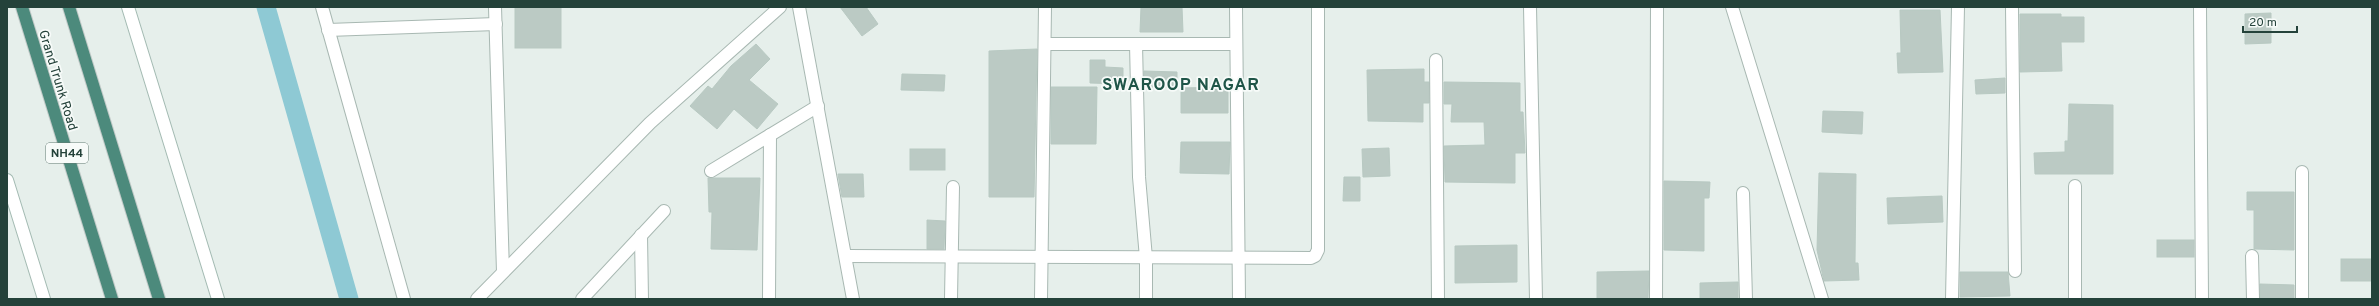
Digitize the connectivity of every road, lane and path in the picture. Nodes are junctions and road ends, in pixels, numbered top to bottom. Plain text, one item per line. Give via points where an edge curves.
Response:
1 (22, 7) edge
2 (69, 7) edge
3 (128, 7) edge
4 (322, 7) edge
5 (495, 7) edge
6 (780, 7) edge
7 (799, 7) edge
8 (1045, 7) edge
9 (1236, 7) edge
10 (1318, 7) edge
11 (1530, 7) edge
12 (1657, 7) edge
13 (1732, 7) edge
14 (1958, 7) edge
15 (2012, 7) edge
16 (2200, 7) edge
17 (496, 24) junction
18 (328, 30) junction
19 (1045, 44) junction
20 (1136, 44) junction
21 (1236, 44) junction
22 (1436, 60) dead end
23 (818, 106) junction
24 (770, 135) junction
25 (711, 171) dead end
26 (2302, 172) dead end
27 (7, 180) edge
28 (2075, 186) dead end
29 (953, 187) dead end
30 (1742, 194) dead end
31 (664, 211) dead end
32 (641, 235) junction
33 (847, 256) junction
34 (952, 256) junction
35 (2252, 256) dead end
36 (1041, 257) junction
37 (1146, 258) junction
38 (1239, 259) junction
39 (2015, 271) dead end
40 (503, 272) junction
41 (44, 299) edge
42 (112, 299) edge
43 (158, 299) edge
44 (218, 299) edge
45 (404, 299) edge
46 (477, 299) edge
47 (582, 299) edge
48 (642, 299) edge
49 (769, 299) edge
50 (854, 299) edge
51 (951, 299) edge
52 (1041, 299) edge
53 (1146, 299) edge
54 (1240, 299) edge
55 (1438, 299) edge
56 (1536, 299) edge
57 (1656, 299) edge
58 (1746, 299) edge
59 (1822, 299) edge
60 (1952, 299) edge
61 (2075, 299) edge
62 (2202, 299) edge
63 (2253, 299) edge
64 (2302, 299) edge

1 - 42 highway, Grand Trunk Road / NH44
2 - 43 highway
3 - 44 street
4 - 18 street
5 - 17 street
6 - 40 street via 650,123
7 - 23 street
8 - 19 street
9 - 21 street
10 - 38 street via 1318,254 1311,258
11 - 56 street
12 - 57 street
13 - 59 street
14 - 60 street
15 - 39 street
16 - 62 street
17 - 18 street
17 - 40 street
18 - 45 street
19 - 20 street
19 - 36 street
20 - 21 street
20 - 37 street via 1139,177
21 - 38 street
22 - 55 street
23 - 24 street
23 - 33 street
24 - 25 street
24 - 49 street
26 - 64 street
27 - 41 street
28 - 61 street
29 - 34 street
30 - 58 street
31 - 32 street
32 - 47 street
32 - 48 street
33 - 34 street
33 - 50 street
34 - 36 street
34 - 51 street
35 - 63 street
36 - 37 street
36 - 52 street
37 - 38 street
37 - 53 street
38 - 54 street
40 - 46 street

